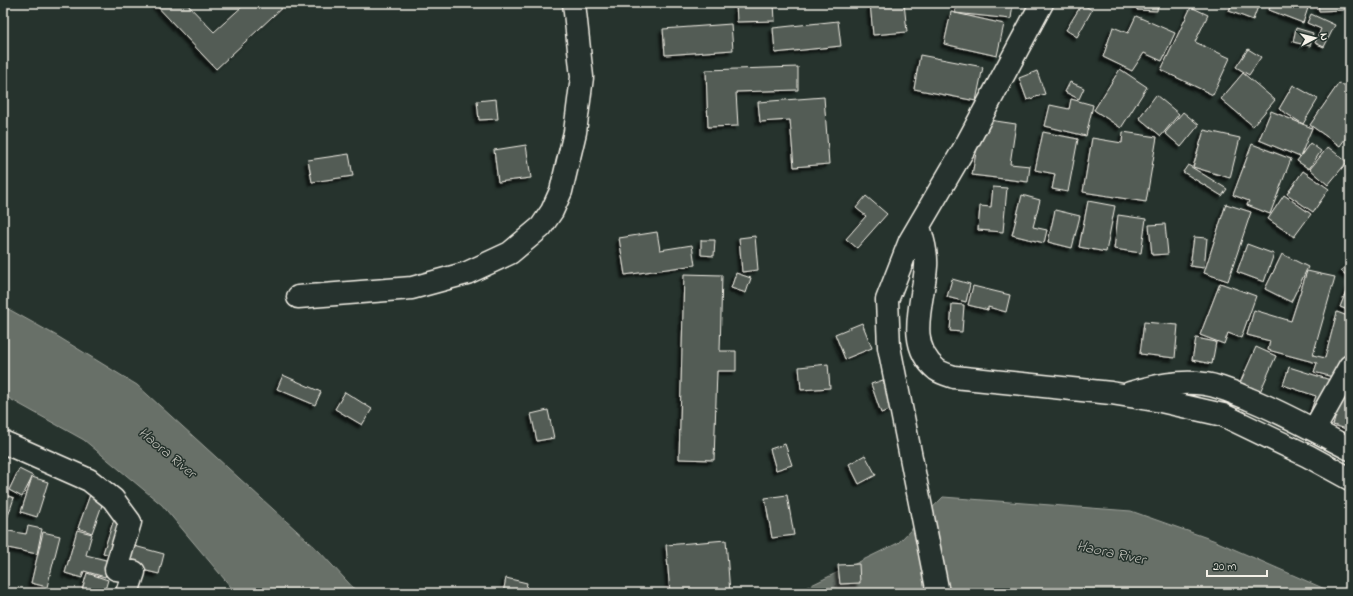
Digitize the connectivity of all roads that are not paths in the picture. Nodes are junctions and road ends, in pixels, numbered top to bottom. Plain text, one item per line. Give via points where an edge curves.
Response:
1 (574, 3) edge
2 (1042, 3) edge
3 (919, 227) junction
4 (298, 297) dead end
5 (1350, 366) edge
6 (1121, 395) junction
7 (1314, 430) junction
8 (3, 442) edge
9 (1350, 449) edge
10 (1350, 479) edge
11 (127, 593) edge
12 (938, 593) edge

1 - 4 street via 582,77 575,132 561,191 541,227 510,253 467,273 412,288
2 - 3 street
3 - 6 street via 924,243 926,265 918,340 925,357 937,370 954,377
3 - 12 street via 910,241 887,300 889,347
5 - 7 street
6 - 7 street via 1156,386 1206,384 1272,408
6 - 10 street via 1223,415
7 - 9 street
8 - 11 street via 89,480 113,499 130,522 116,568 134,572

